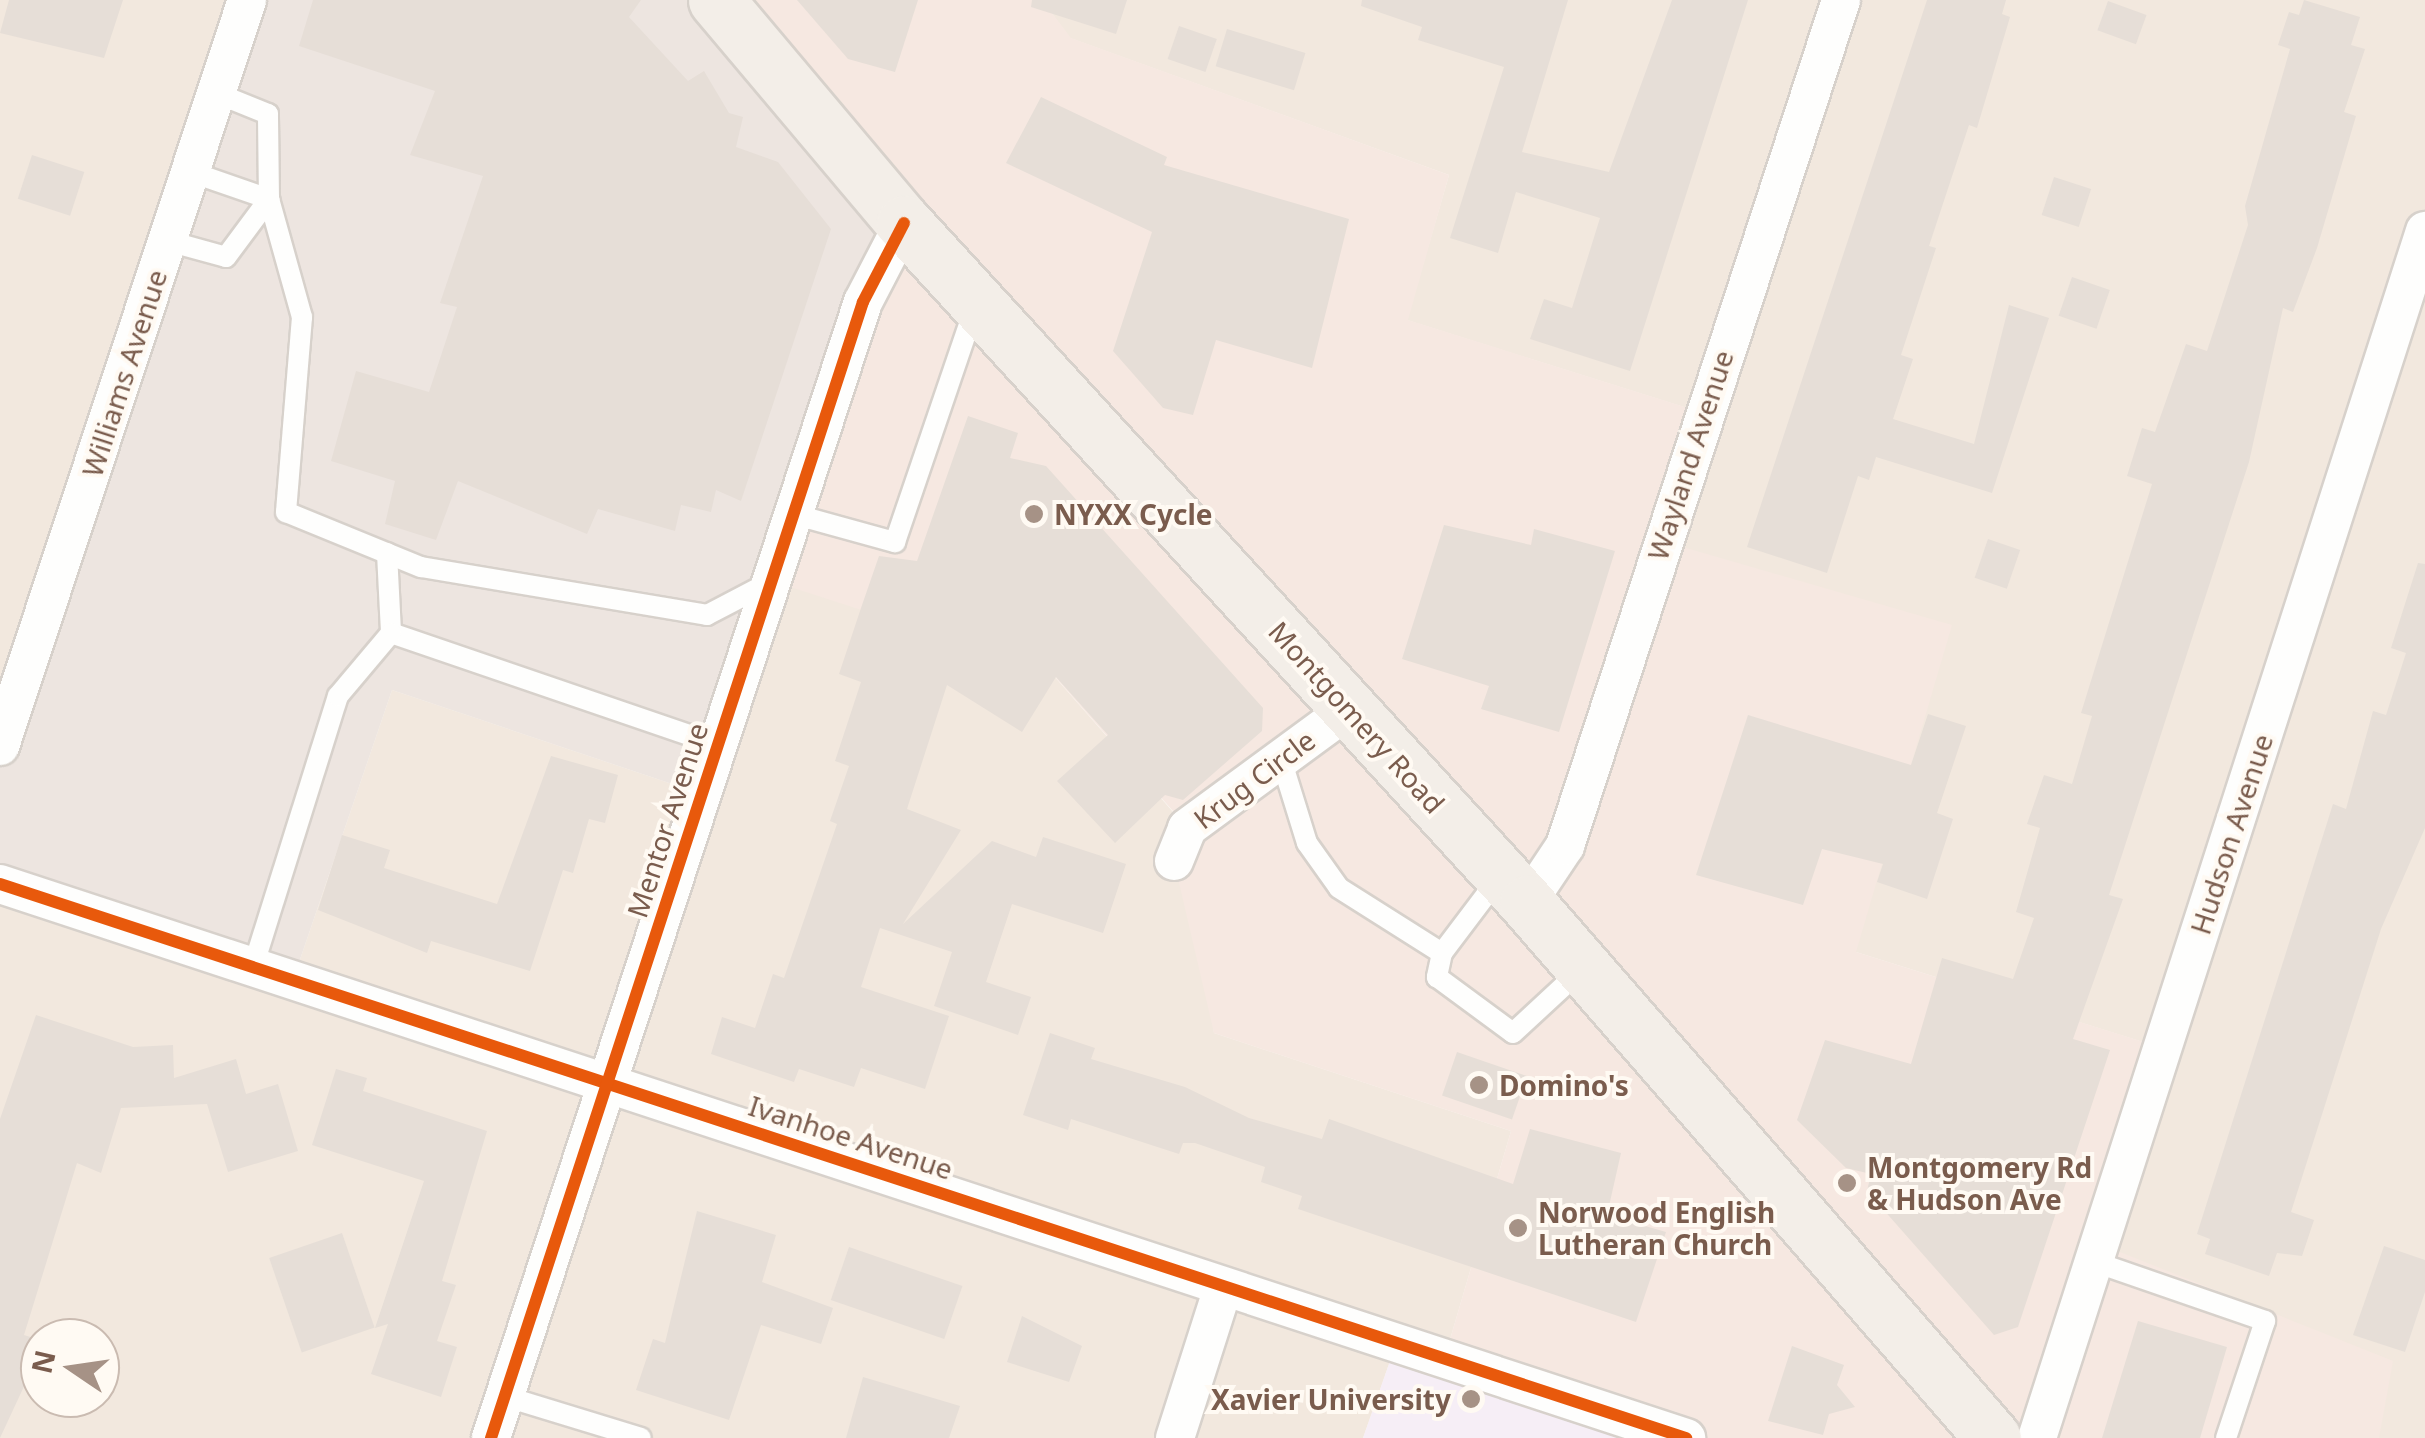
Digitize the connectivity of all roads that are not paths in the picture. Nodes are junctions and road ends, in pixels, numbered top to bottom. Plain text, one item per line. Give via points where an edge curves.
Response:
1 (247, 0) edge
2 (716, 0) edge
3 (1841, 0) edge
4 (216, 93) junction
5 (191, 172) junction
6 (269, 199) junction
7 (904, 222) junction
8 (2425, 230) edge
9 (168, 242) junction
10 (976, 302) junction
11 (793, 514) junction
12 (387, 553) junction
13 (772, 582) junction
14 (391, 633) junction
15 (1349, 709) junction
16 (718, 744) junction
17 (0, 746) edge
18 (1281, 759) junction
19 (1174, 861) dead end
20 (0, 884) edge
21 (1514, 889) junction
22 (1442, 953) junction
23 (253, 967) junction
24 (1583, 967) junction
25 (608, 1083) junction
26 (2095, 1262) junction
27 (1223, 1288) junction
28 (504, 1396) junction
29 (491, 1438) edge
30 (642, 1438) edge
31 (1175, 1438) edge
32 (1686, 1438) edge
33 (1993, 1438) edge
34 (2037, 1438) edge
35 (2226, 1438) edge

1 - 4 street, Williams Avenue
2 - 7 main road, Montgomery Road
3 - 21 street, Wayland Avenue via 1565,846
4 - 5 street, Williams Avenue
4 - 6 lane via 268,114
5 - 6 lane
5 - 9 street, Williams Avenue
6 - 9 lane via 226,257
6 - 12 lane via 302,317 286,512
7 - 10 main road, Montgomery Road
7 - 11 street, Mentor Avenue via 863,302
8 - 26 street, Hudson Avenue
9 - 17 street, Williams Avenue
10 - 11 lane via 895,542
10 - 15 main road, Montgomery Road
11 - 13 street, Mentor Avenue
12 - 13 lane via 421,566 707,614
12 - 14 lane
13 - 16 street, Mentor Avenue
14 - 16 lane
14 - 23 lane via 338,696
15 - 18 street, Krug Circle
15 - 21 main road, Montgomery Road
16 - 25 street, Mentor Avenue
18 - 19 street, Krug Circle via 1187,828
18 - 22 lane via 1306,843 1339,888
20 - 23 street, Ivanhoe Avenue
21 - 22 lane
21 - 24 main road, Montgomery Road
22 - 24 lane via 1437,977 1513,1033
23 - 25 street, Ivanhoe Avenue
24 - 33 main road, Montgomery Road
25 - 27 street, Ivanhoe Avenue
25 - 28 street, Mentor Avenue
26 - 34 street, Hudson Avenue
26 - 35 lane via 2265,1321
27 - 31 street
27 - 32 street, Ivanhoe Avenue
28 - 29 street, Mentor Avenue
28 - 30 lane

